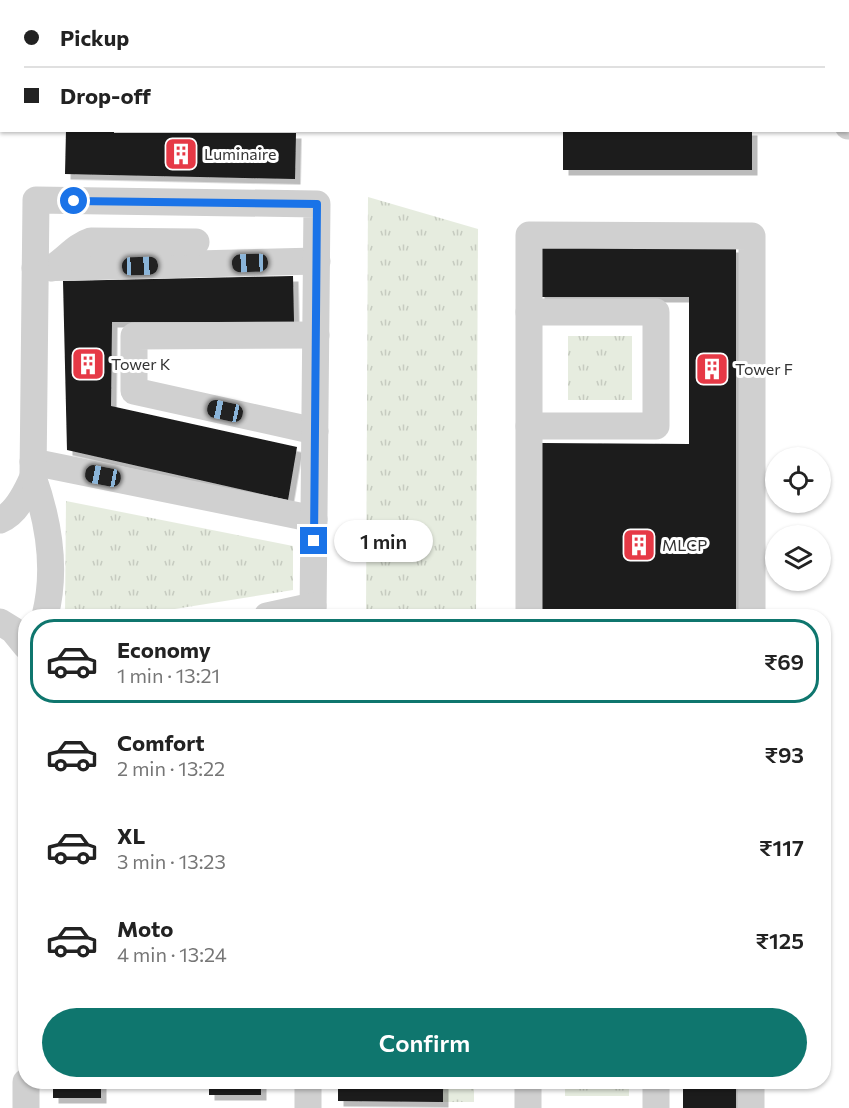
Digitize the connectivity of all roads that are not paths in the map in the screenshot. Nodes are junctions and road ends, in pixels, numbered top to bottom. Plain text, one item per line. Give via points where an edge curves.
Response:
1 (52, 201) junction
2 (317, 261) junction
3 (43, 268) junction
4 (529, 312) junction
5 (316, 334) junction
6 (529, 426) junction
7 (315, 431) junction
8 (33, 470) junction
9 (314, 519) junction
10 (0, 520) edge
11 (46, 609) edge
12 (313, 609) edge
13 (529, 609) edge
14 (752, 609) edge
15 (0, 622) edge
16 (18, 635) edge
17 (26, 1089) edge
18 (308, 1089) edge
19 (528, 1089) edge
20 (656, 1089) edge
21 (751, 1089) edge
22 (26, 1108) edge
23 (308, 1108) edge
24 (528, 1108) edge
25 (656, 1108) edge
26 (751, 1108) edge

1 - 2 street via 317,204
1 - 3 street via 36,200
1 - 3 street via 91,227 196,234 91,241 83,243 66,259
2 - 3 street
2 - 5 street
3 - 8 street
4 - 6 street
4 - 6 street via 656,312 656,426
4 - 14 street via 529,235 752,236
5 - 7 street
5 - 7 street via 134,336 134,392
6 - 13 street
7 - 9 street
8 - 9 street
8 - 10 street via 20,501
8 - 11 street via 50,544
9 - 12 street
15 - 16 street
17 - 22 street
18 - 23 street
19 - 24 street
20 - 25 street
21 - 26 street

